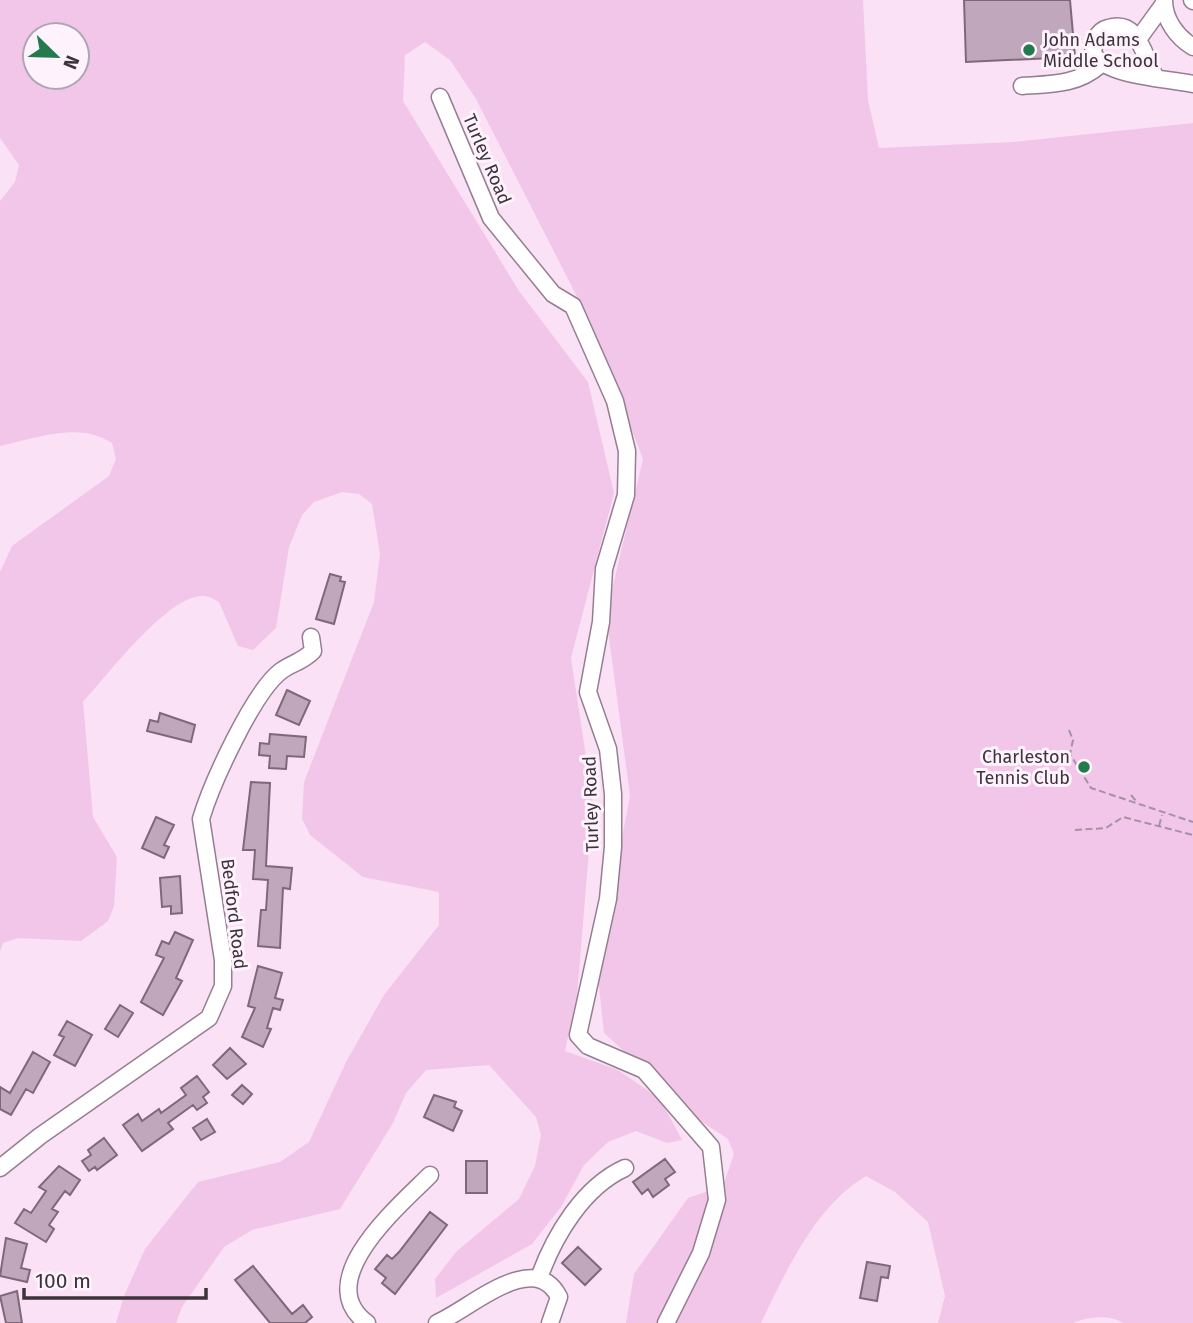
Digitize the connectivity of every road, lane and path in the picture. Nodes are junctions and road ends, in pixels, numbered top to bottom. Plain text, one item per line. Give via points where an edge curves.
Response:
1 (1164, 2) edge
2 (1139, 38) junction
3 (1193, 47) edge
4 (1100, 65) junction
5 (1155, 76) junction
6 (1193, 84) edge
7 (1022, 86) dead end
8 (440, 97) dead end
9 (311, 637) dead end
10 (1069, 730) dead end
11 (1131, 795) dead end
12 (1136, 801) dead end
13 (1162, 814) junction
14 (1193, 822) edge
15 (1159, 826) junction
16 (1075, 830) dead end
17 (1193, 835) edge
18 (0, 1168) edge
19 (625, 1168) dead end
20 (430, 1175) dead end
21 (539, 1278) junction
22 (367, 1323) edge
23 (437, 1323) edge
24 (550, 1323) edge
25 (666, 1323) edge

1 - 2 street
1 - 3 street via 1169,23
2 - 4 street via 1130,28 1103,29 1093,54
2 - 5 street
4 - 5 street
4 - 7 street via 1086,77 1066,83
5 - 6 street
8 - 25 street, Turley Road via 491,218 553,294 573,306 615,401 627,452 626,495 604,569 601,622 588,692 608,749 613,847 608,899 578,1035 588,1046 644,1070 711,1147 717,1200 701,1254
9 - 18 street, Bedford Road via 313,651 302,662 282,670 262,692 201,819 223,960 223,986 209,1018
10 - 13 path via 1073,740 1070,754 1091,788
11 - 12 path
13 - 14 path
13 - 15 path
15 - 16 path via 1123,817 1106,828
15 - 17 path
19 - 21 street via 605,1177 580,1203 547,1256
20 - 22 street via 380,1225 351,1272 349,1293 354,1313
21 - 23 street via 517,1280
21 - 24 street via 553,1285 559,1297

